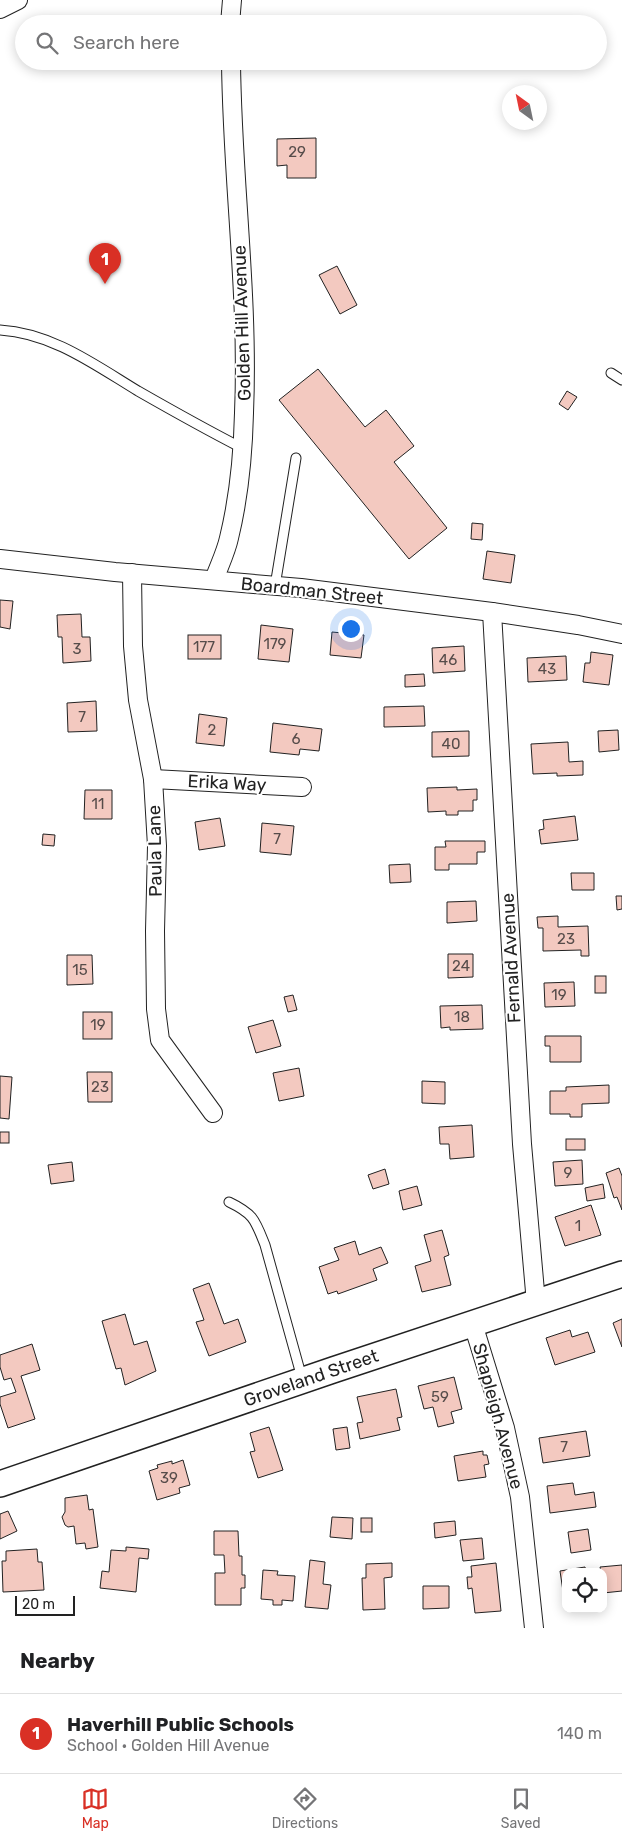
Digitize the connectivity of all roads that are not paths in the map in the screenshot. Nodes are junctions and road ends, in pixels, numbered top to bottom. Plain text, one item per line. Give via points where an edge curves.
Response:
1 (18, 0) edge
2 (232, 0) edge
3 (0, 9) edge
4 (231, 15) edge
5 (231, 70) edge
6 (0, 330) edge
7 (611, 373) dead end
8 (622, 380) edge
9 (242, 448) junction
10 (296, 458) dead end
11 (0, 559) edge
12 (132, 573) junction
13 (214, 580) junction
14 (275, 586) junction
15 (492, 612) junction
16 (618, 630) edge
17 (153, 779) junction
18 (302, 787) dead end
19 (213, 1113) dead end
20 (229, 1202) dead end
21 (622, 1274) edge
22 (536, 1303) junction
23 (473, 1324) junction
24 (302, 1381) junction
25 (0, 1484) edge
26 (534, 1628) edge

1 - 3 street
2 - 4 street
5 - 9 street, Golden Hill Avenue via 246,362
6 - 9 lane via 40,337 70,350 194,424
7 - 8 lane
9 - 13 street, Golden Hill Avenue via 238,494 229,539
10 - 14 lane
11 - 12 street, Boardman Street
12 - 13 street, Boardman Street
12 - 17 street, Paula Lane via 138,700
13 - 14 street, Boardman Street
14 - 15 street, Boardman Street
15 - 16 street, Boardman Street
15 - 22 street, Fernald Avenue via 522,1144
17 - 18 street, Erika Way
17 - 19 street, Paula Lane via 157,846 156,1009 160,1040
20 - 24 lane via 247,1211 257,1225
21 - 22 main road, Groveland Street
22 - 23 main road, Groveland Street
23 - 24 main road, Groveland Street
23 - 26 street, Shapleigh Avenue via 505,1428 520,1497
24 - 25 main road, Groveland Street

